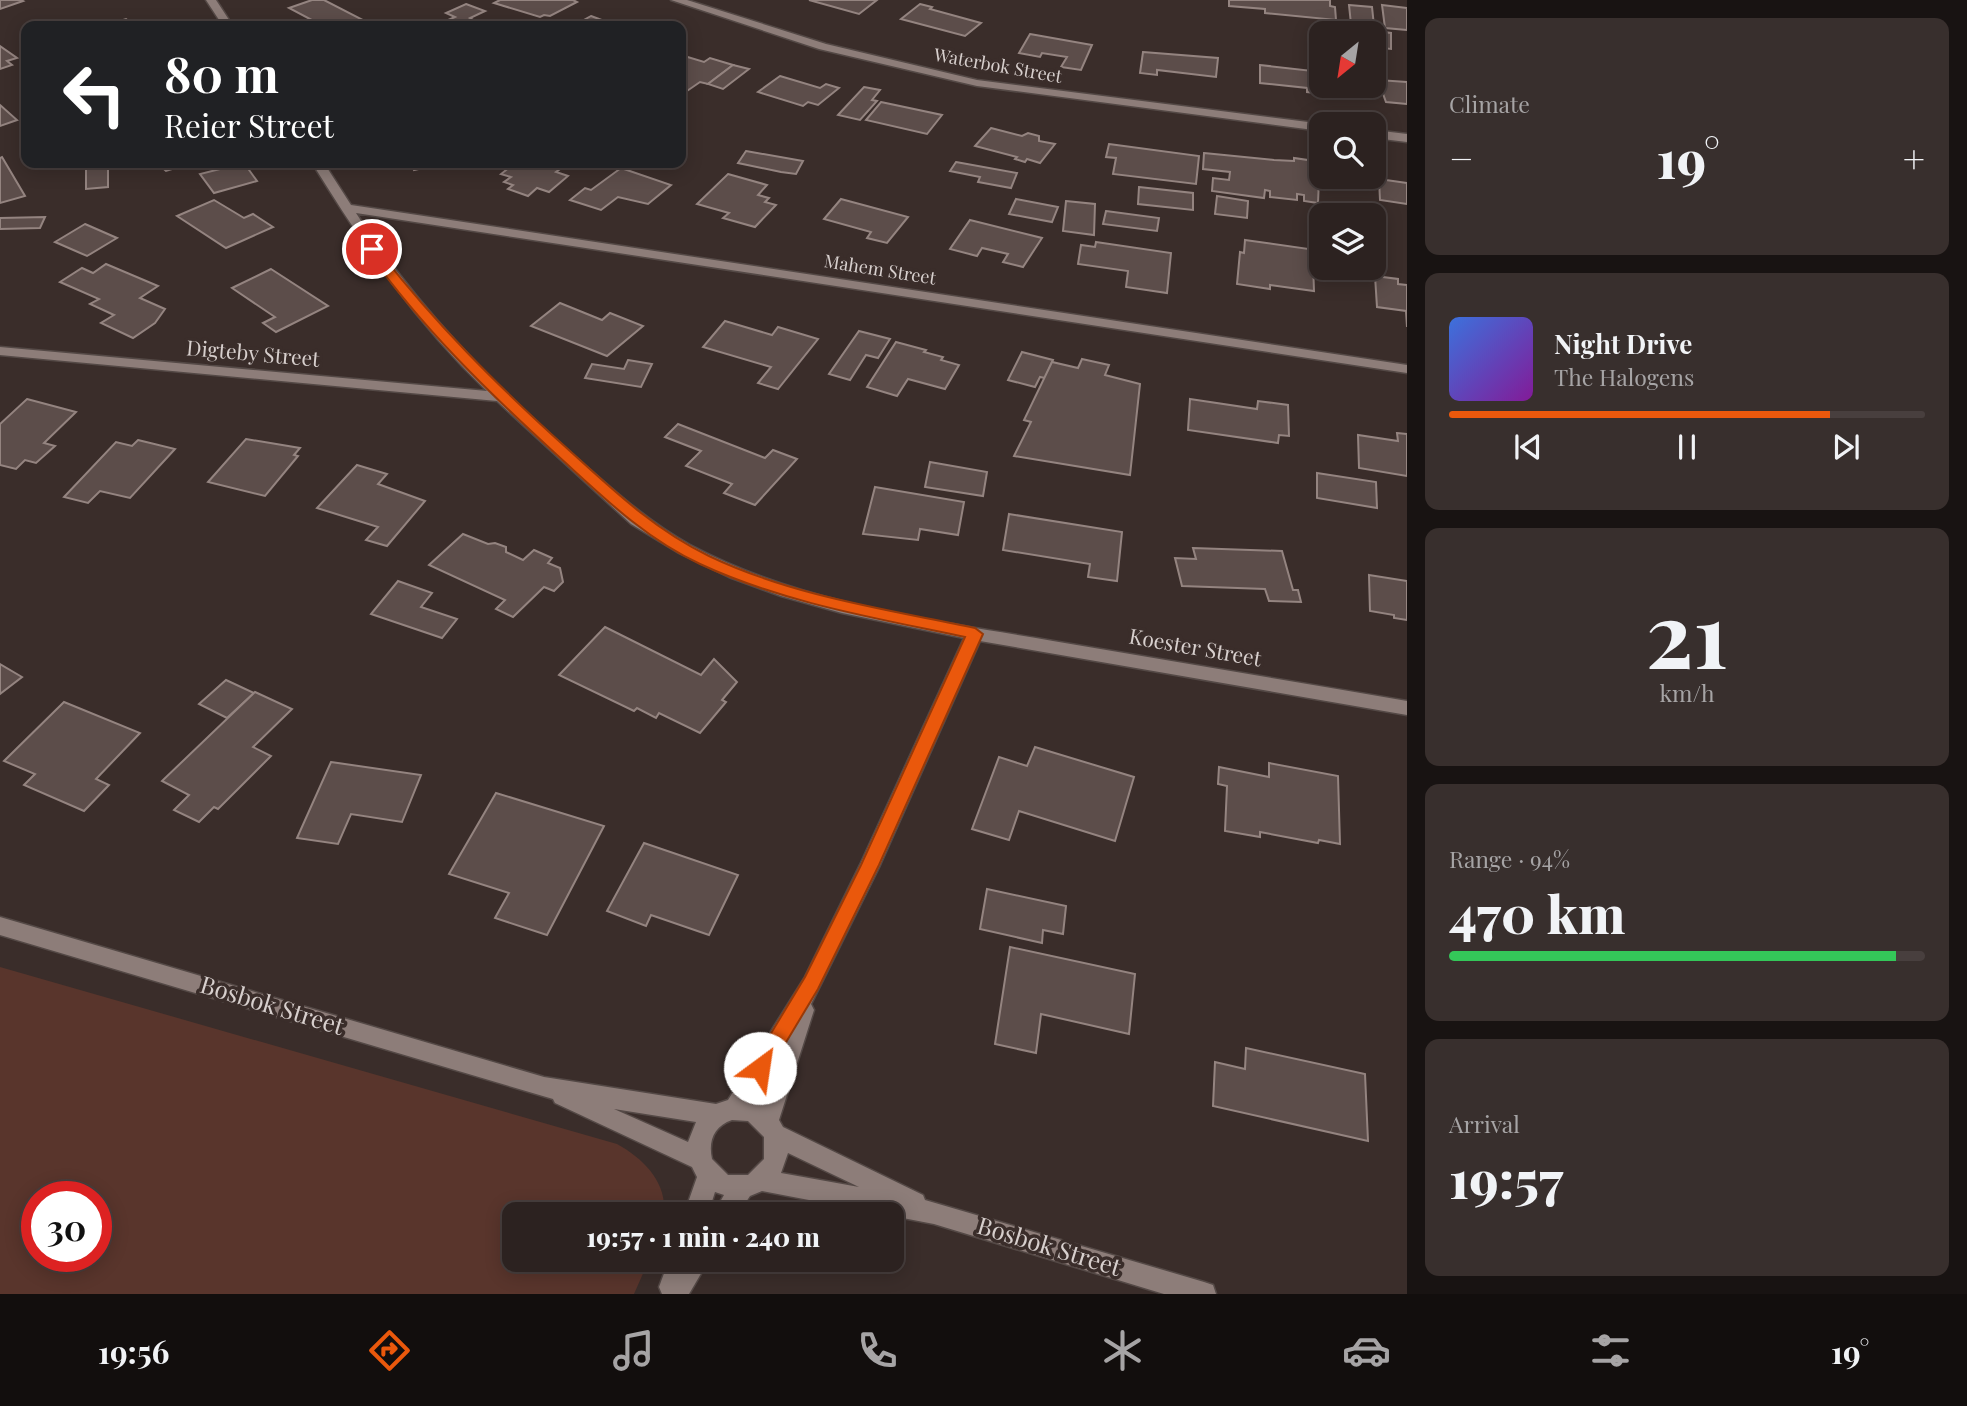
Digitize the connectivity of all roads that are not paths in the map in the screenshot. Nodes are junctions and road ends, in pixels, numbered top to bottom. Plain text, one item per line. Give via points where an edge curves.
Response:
1 (211, 0) edge
2 (676, 0) edge
3 (225, 21) edge
4 (1309, 125) edge
5 (1386, 135) edge
6 (1407, 138) edge
7 (321, 168) edge
8 (347, 208) junction
9 (0, 351) edge
10 (1407, 369) edge
11 (503, 397) junction
12 (975, 634) junction
13 (1407, 708) edge
14 (0, 926) edge
15 (812, 983) junction
16 (544, 1087) junction
17 (726, 1112) junction
18 (772, 1128) junction
19 (705, 1167) junction
20 (752, 1183) junction
21 (698, 1202) edge
22 (735, 1202) edge
23 (934, 1213) junction
24 (677, 1272) edge
25 (689, 1272) edge
26 (669, 1294) edge
27 (675, 1294) edge
28 (1205, 1294) edge

1 - 3 street
2 - 4 street, Waterbok Street via 823,47 977,83
5 - 6 street
7 - 8 street, Koester Street
8 - 10 street, Mahem Street
8 - 11 street, Koester Street via 408,297
9 - 11 street, Digteby Street
11 - 12 street, Koester Street via 637,520 668,542 777,589
12 - 13 street, Koester Street
12 - 15 street
14 - 16 street, Bosbok Street
15 - 17 street
15 - 18 street
16 - 17 street, Bosbok Street
16 - 19 street, Bosbok Street
17 - 18 street via 752,1113
17 - 19 street via 701,1134 698,1143
18 - 20 street via 779,1156 769,1174
18 - 23 street, Bosbok Street
19 - 20 street via 725,1184
19 - 21 street
20 - 22 street
20 - 23 street, Bosbok Street
23 - 28 street, Bosbok Street
24 - 26 street
25 - 27 street

